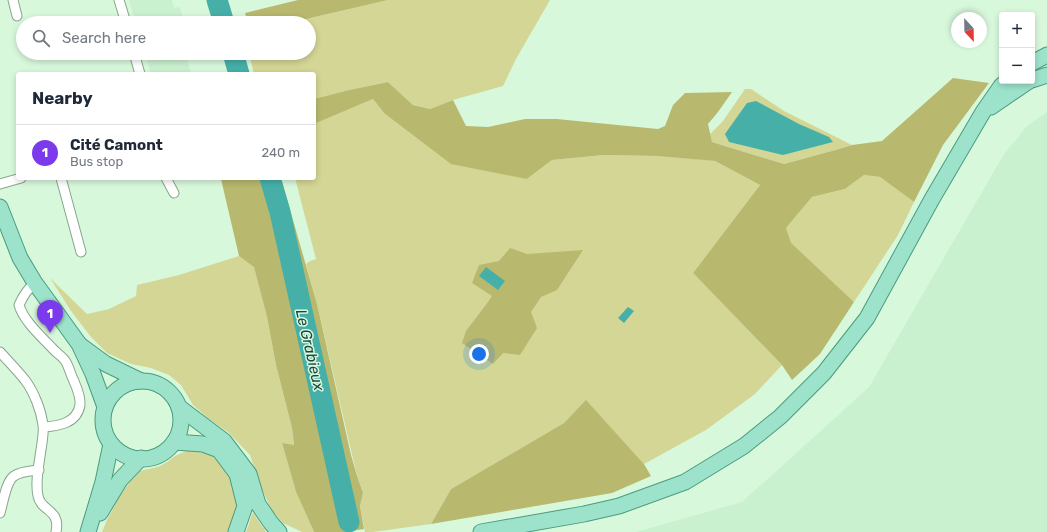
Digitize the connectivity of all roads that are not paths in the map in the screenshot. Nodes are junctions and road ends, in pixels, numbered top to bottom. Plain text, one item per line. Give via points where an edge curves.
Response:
1 (13, 0) edge
2 (119, 0) edge
3 (17, 16) dead end
4 (124, 16) edge
5 (1047, 55) edge
6 (136, 60) edge
7 (1035, 61) edge
8 (139, 72) edge
9 (1047, 75) edge
10 (1035, 79) edge
11 (1003, 84) edge
12 (1025, 84) edge
13 (983, 112) junction
14 (16, 179) edge
15 (62, 180) edge
16 (167, 180) edge
17 (0, 184) edge
18 (174, 193) dead end
19 (0, 207) edge
20 (81, 252) dead end
21 (35, 283) junction
22 (79, 344) junction
23 (0, 352) edge
24 (141, 381) junction
25 (105, 407) junction
26 (179, 407) junction
27 (44, 426) junction
28 (174, 442) junction
29 (111, 444) junction
30 (141, 458) junction
31 (38, 470) junction
32 (0, 513) edge
33 (56, 532) edge
34 (88, 532) edge
35 (236, 532) edge
36 (279, 532) edge
37 (481, 532) edge

1 - 3 street
2 - 4 street
5 - 7 main road
6 - 8 street
9 - 10 main road
11 - 13 main road
12 - 13 main road
13 - 37 main road via 867,318 824,373 780,418 744,446 685,482 619,506
14 - 17 street
15 - 20 street
16 - 18 street
19 - 21 main road via 20,258
21 - 22 main road
21 - 27 street via 24,293 19,305 22,313 65,361 78,391 80,404 73,418 67,422 58,426
22 - 24 main road via 106,364
22 - 25 main road
23 - 27 street via 26,381
24 - 25 main road via 119,388
24 - 26 main road via 154,382 164,388 173,396
25 - 29 main road via 103,420
26 - 28 main road via 181,419
26 - 36 main road via 224,441 250,474 258,504
27 - 31 street
28 - 30 main road via 159,454
28 - 35 main road via 202,444 219,450 237,474 244,506
29 - 30 main road via 125,454
29 - 34 main road
30 - 34 main road via 120,480
31 - 32 street via 20,473 10,480
31 - 33 street via 37,489 40,505 56,518

